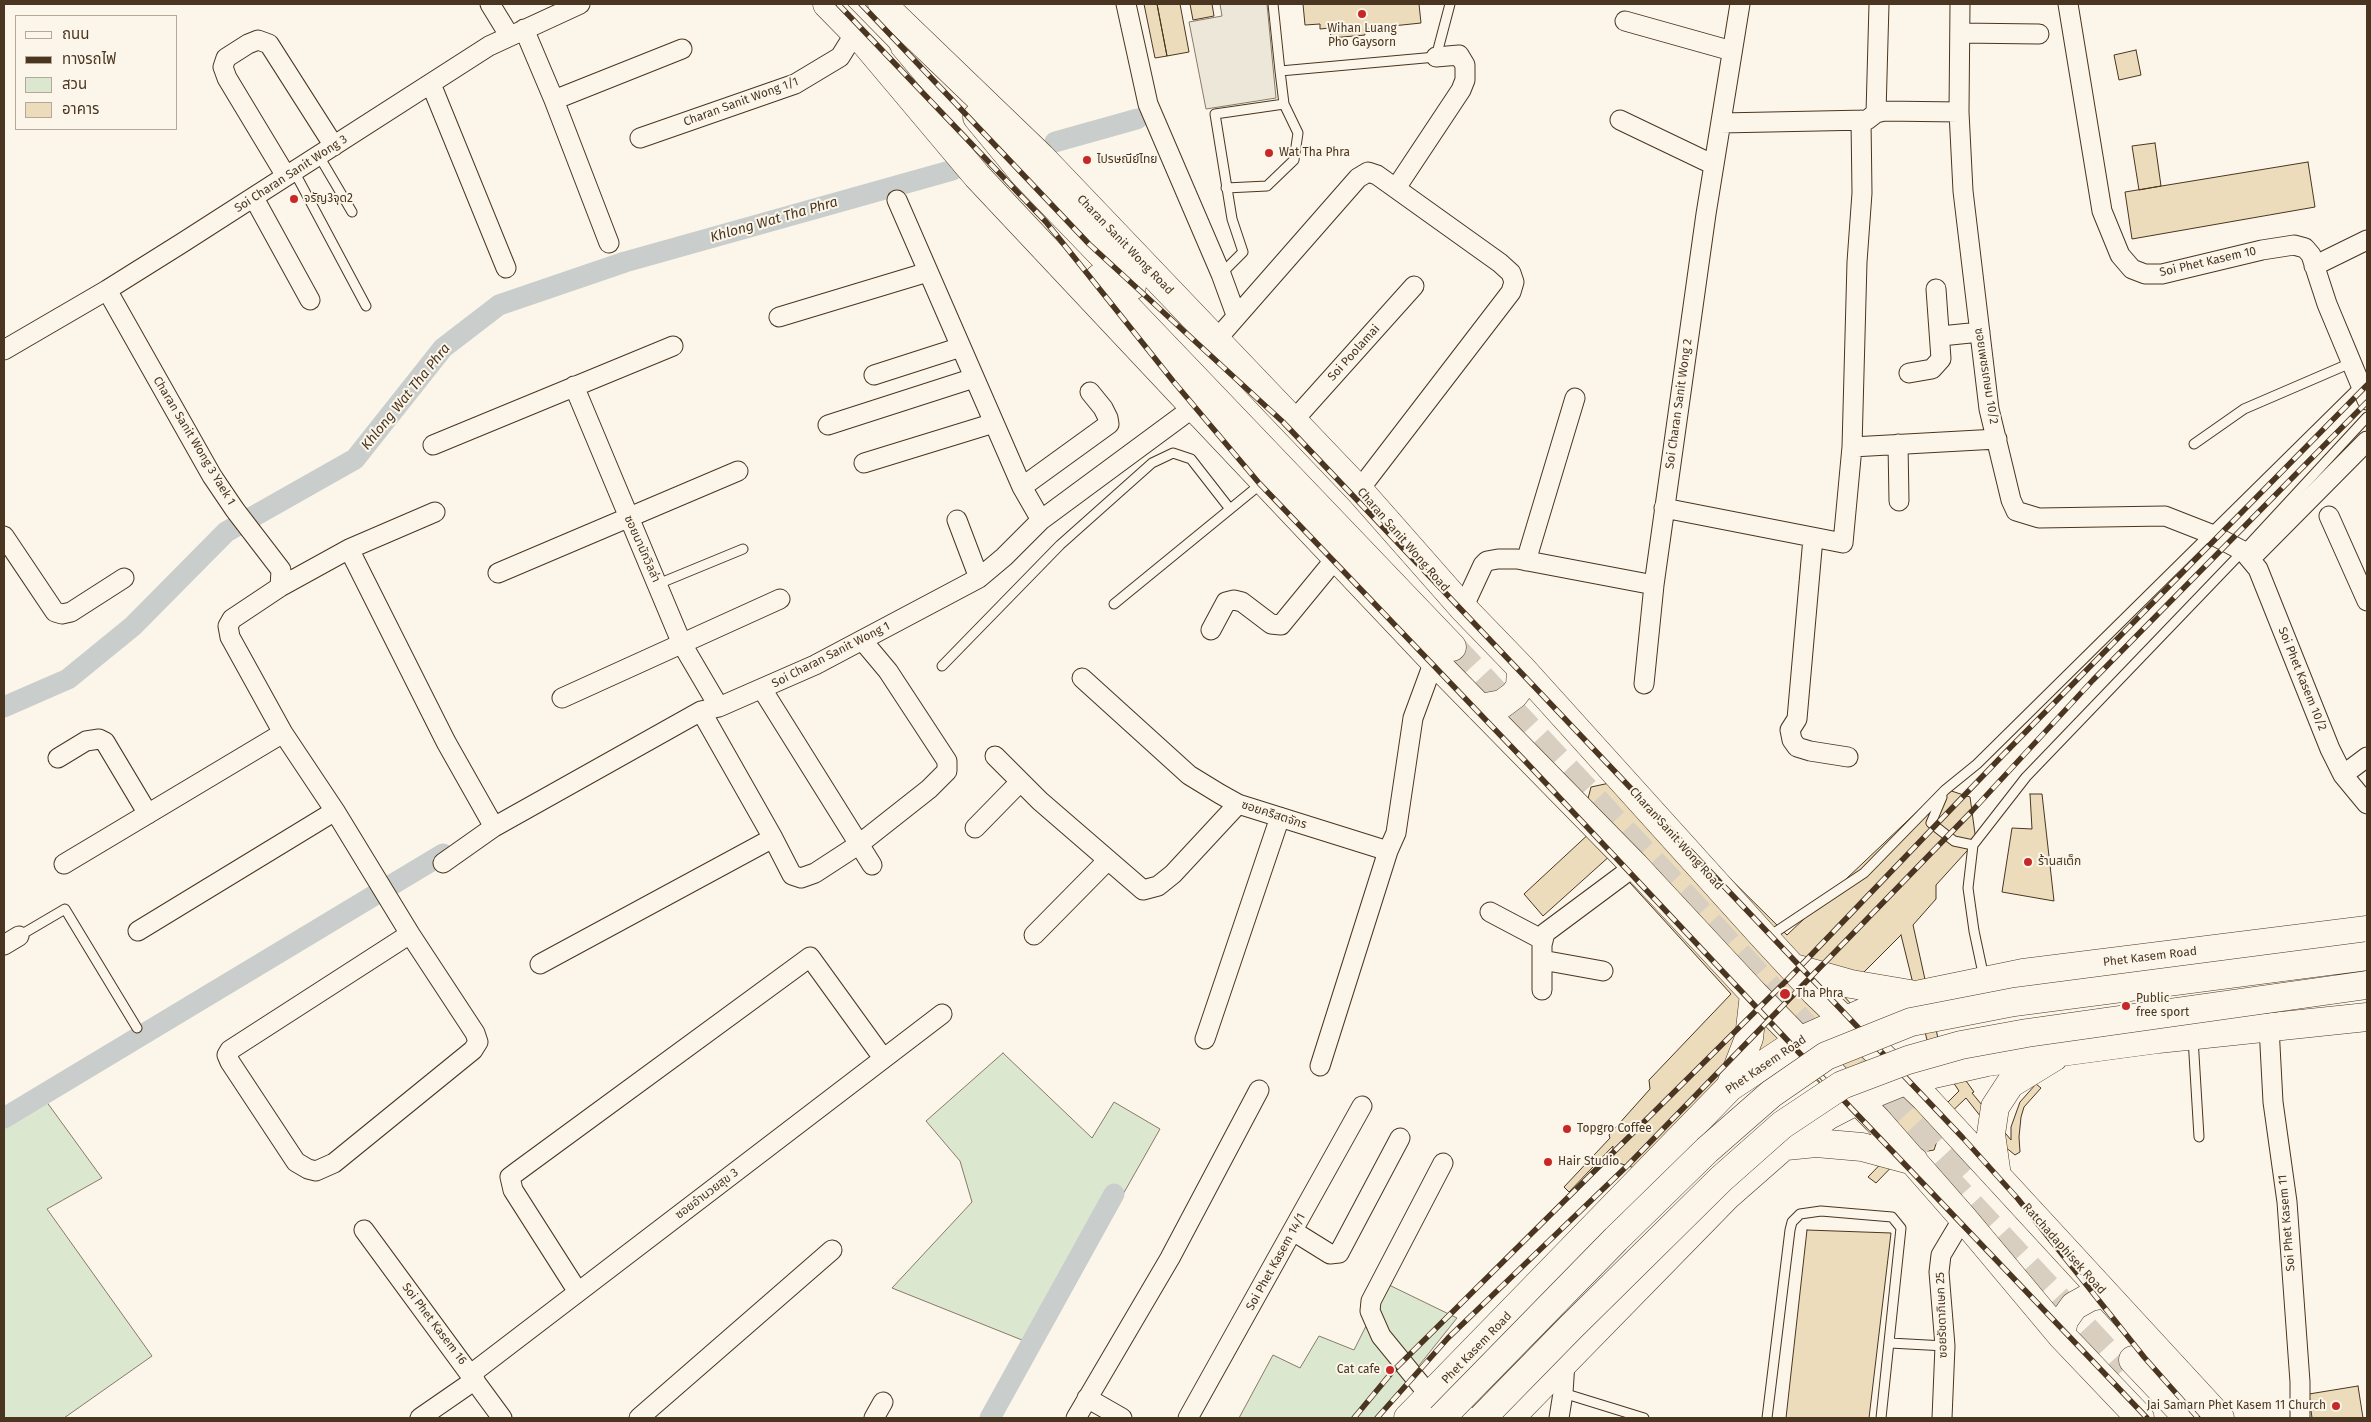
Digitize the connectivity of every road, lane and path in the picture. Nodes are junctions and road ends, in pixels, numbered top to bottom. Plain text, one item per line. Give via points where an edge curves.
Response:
1 (490, 4) edge
2 (580, 4) edge
3 (827, 4) edge
4 (1126, 4) edge
5 (1273, 4) edge
6 (1450, 4) edge
7 (1740, 4) edge
8 (1879, 4) edge
9 (1960, 4) edge
10 (2068, 4) edge
11 (885, 7) edge
12 (1624, 21) dead end
13 (517, 32) junction
14 (1960, 34) junction
15 (2039, 34) dead end
16 (860, 38) junction
17 (682, 49) dead end
18 (1732, 51) junction
19 (1436, 57) junction
20 (1280, 71) junction
21 (431, 84) junction
22 (554, 100) junction
23 (1284, 104) junction
24 (1959, 112) junction
25 (1869, 116) junction
26 (1620, 120) dead end
27 (1721, 123) junction
28 (640, 138) dead end
29 (326, 151) junction
30 (1714, 165) junction
31 (290, 173) junction
32 (1226, 188) junction
33 (1396, 188) junction
34 (254, 198) junction
35 (897, 200) dead end
36 (352, 212) dead end
37 (2367, 240) edge
38 (609, 243) dead end
39 (2314, 266) junction
40 (506, 268) dead end
41 (928, 272) junction
42 (1221, 274) junction
43 (1414, 286) dead end
44 (1936, 289) dead end
45 (107, 290) junction
46 (310, 300) dead end
47 (366, 306) dead end
48 (1236, 315) junction
49 (779, 317) dead end
50 (1980, 332) junction
51 (1941, 336) junction
52 (1216, 340) junction
53 (5, 346) edge
54 (673, 346) dead end
55 (961, 347) junction
56 (2352, 362) junction
57 (1909, 373) dead end
58 (874, 375) dead end
59 (974, 378) junction
60 (574, 386) junction
61 (2365, 388) edge
62 (1090, 392) dead end
63 (1575, 398) dead end
64 (1194, 407) junction
65 (2367, 416) edge
66 (1293, 421) junction
67 (994, 423) junction
68 (828, 425) dead end
69 (1997, 439) junction
70 (2367, 441) edge
71 (1898, 444) junction
72 (2194, 444) dead end
73 (433, 445) dead end
74 (1852, 446) junction
75 (864, 464) dead end
76 (738, 471) dead end
77 (1264, 481) junction
78 (1022, 487) junction
79 (1359, 490) junction
80 (1899, 501) dead end
81 (1664, 508) junction
82 (1230, 509) junction
83 (435, 512) dead end
84 (2329, 516) dead end
85 (629, 517) junction
86 (957, 520) dead end
87 (1041, 520) junction
88 (2211, 534) junction
89 (4, 536) edge
90 (1813, 538) junction
91 (348, 548) junction
92 (743, 549) dead end
93 (2246, 555) junction
94 (1336, 558) junction
95 (1526, 561) junction
96 (498, 573) dead end
97 (124, 578) dead end
98 (979, 578) junction
99 (658, 584) junction
100 (1654, 585) junction
101 (280, 587) junction
102 (780, 600) dead end
103 (2367, 601) edge
104 (1114, 604) dead end
105 (1464, 608) junction
106 (1211, 630) dead end
107 (862, 640) junction
108 (682, 644) junction
109 (1451, 650) junction
110 (942, 666) dead end
111 (1521, 668) junction
112 (1082, 678) dead end
113 (1644, 684) dead end
114 (762, 689) junction
115 (562, 698) dead end
116 (1480, 708) junction
117 (710, 709) junction
118 (283, 733) junction
119 (995, 756) dead end
120 (1848, 757) dead end
121 (2367, 757) edge
122 (58, 758) dead end
123 (2344, 775) junction
124 (1020, 782) junction
125 (1945, 790) junction
126 (1238, 804) junction
127 (2367, 804) edge
128 (335, 811) junction
129 (148, 814) junction
130 (1280, 817) junction
131 (494, 827) junction
132 (975, 828) dead end
133 (773, 838) junction
134 (858, 845) junction
135 (1973, 845) junction
136 (1388, 851) junction
137 (1108, 860) junction
138 (443, 863) dead end
139 (64, 864) dead end
140 (872, 865) dead end
141 (1636, 866) junction
142 (1490, 912) dead end
143 (2367, 930) edge
144 (138, 931) dead end
145 (410, 934) junction
146 (1034, 936) dead end
147 (1765, 938) junction
148 (11, 940) edge
149 (1543, 940) junction
150 (2241, 946) junction
151 (2367, 956) edge
152 (1542, 960) junction
153 (540, 964) dead end
154 (1794, 968) junction
155 (1603, 971) dead end
156 (1984, 981) junction
157 (2367, 986) edge
158 (1542, 990) dead end
159 (1754, 994) junction
160 (1916, 995) junction
161 (942, 1014) dead end
162 (2367, 1017) edge
163 (1844, 1020) junction
164 (137, 1028) dead end
165 (2259, 1028) junction
166 (2193, 1036) junction
167 (1205, 1039) dead end
168 (1800, 1041) junction
169 (2064, 1051) junction
170 (883, 1058) junction
171 (1320, 1066) dead end
172 (1907, 1080) junction
173 (1730, 1087) junction
174 (1260, 1090) dead end
175 (1858, 1100) junction
176 (1362, 1106) dead end
177 (2199, 1137) dead end
178 (1400, 1138) dead end
179 (1784, 1146) junction
180 (1914, 1161) junction
181 (1443, 1163) dead end
182 (1997, 1176) junction
183 (1964, 1218) junction
184 (364, 1230) dead end
185 (1294, 1231) junction
186 (832, 1250) dead end
187 (578, 1292) junction
188 (2105, 1294) junction
189 (2061, 1335) junction
190 (1890, 1343) junction
191 (1945, 1346) junction
192 (1565, 1362) junction
193 (473, 1377) junction
194 (1450, 1377) junction
195 (1564, 1393) junction
196 (1087, 1398) junction
197 (1435, 1407) edge
198 (2123, 1408) edge
199 (1627, 1416) edge
200 (420, 1418) edge
201 (502, 1418) edge
202 (639, 1418) edge
203 (1076, 1418) edge
204 (1122, 1418) edge
205 (1188, 1418) edge
206 (1408, 1418) edge
207 (1482, 1418) edge
208 (1503, 1418) edge
209 (1510, 1418) edge
210 (1559, 1418) edge
211 (1644, 1418) edge
212 (1768, 1418) edge
213 (1881, 1418) edge
214 (1942, 1418) edge
215 (2140, 1418) edge
216 (2168, 1418) edge
217 (2188, 1418) edge
218 (2220, 1418) edge
219 (2300, 1418) edge

1 - 13 street
2 - 13 street, Soi Charan Sanit Wong 3
3 - 16 main road, Charan Sanit Wong Road
4 - 42 street via 1148,104
5 - 20 lane
6 - 19 lane
7 - 18 street, Soi Charan Sanit Wong 2
8 - 25 street
9 - 14 street, ซอยเพชรเกษม 10/2
10 - 39 street, Soi Phet Kasem 10 via 2102,211 2120,255 2132,269 2145,274 2162,274 2294,245 2311,255
11 - 52 main road, Charan Sanit Wong Road via 1041,157
11 - 109 main road, Charan Sanit Wong Road via 1024,174
12 - 18 street
13 - 21 street, Soi Charan Sanit Wong 3
13 - 22 street
14 - 15 street
14 - 24 street, ซอยเพชรเกษม 10/2
16 - 28 street, Charan Sanit Wong 1/1 via 840,57 795,84
16 - 64 main road, Charan Sanit Wong Road via 977,176
16 - 109 main road, Charan Sanit Wong Road via 1012,186
17 - 22 street
18 - 27 street, Soi Charan Sanit Wong 2
19 - 20 lane
19 - 33 street via 1460,55 1465,65 1461,90
20 - 23 lane
21 - 29 street, Soi Charan Sanit Wong 3
21 - 40 street
22 - 38 street
23 - 32 lane via 1298,133 1294,160 1267,186
23 - 32 lane via 1215,114
24 - 25 street via 1884,111
24 - 50 street, ซอยเพชรเกษม 10/2 via 1963,191
25 - 27 street
25 - 74 street via 1856,262
26 - 30 street
27 - 30 street, Soi Charan Sanit Wong 2
29 - 31 street, Soi Charan Sanit Wong 3
29 - 31 street via 269,44 258,40 248,44 226,58 223,68
29 - 36 lane
30 - 81 street, Soi Charan Sanit Wong 2
31 - 34 street, Soi Charan Sanit Wong 3
31 - 47 lane
32 - 42 lane via 1243,252
33 - 48 street via 1368,172 1358,178
33 - 79 street via 1500,263 1511,273 1514,282 1511,292
34 - 45 street, Soi Charan Sanit Wong 3
34 - 46 street
35 - 41 street
37 - 39 street
39 - 56 street, Soi Phet Kasem 10
41 - 49 street
41 - 55 street
42 - 48 street
43 - 66 street, Soi Poolamai
44 - 51 street
45 - 53 street, Soi Charan Sanit Wong 3
45 - 101 street, Charan Sanit Wong 3 Yaek 1 via 212,476 281,570
48 - 52 street
50 - 51 street
50 - 69 street, ซอยเพชรเกษม 10/2 via 1989,409
51 - 57 street via 1941,359 1936,366
52 - 66 main road, Charan Sanit Wong Road
54 - 60 street
55 - 58 street
55 - 59 street
56 - 61 street, Soi Phet Kasem 10
56 - 72 lane via 2244,409
59 - 67 street
59 - 68 street
60 - 73 street
60 - 85 street, ซอยนานักวิลล่า
61 - 88 lane
62 - 78 street via 1109,424
63 - 95 street
64 - 77 main road, Charan Sanit Wong Road
64 - 87 street, Soi Charan Sanit Wong 1
65 - 93 lane
66 - 79 main road, Charan Sanit Wong Road
67 - 75 street
67 - 78 street
69 - 71 street
69 - 88 street, ซอยเพชรเกษม 10/2 via 2016,511 2039,518 2165,516
70 - 93 street
71 - 74 street
71 - 80 street
74 - 90 street via 1843,543
76 - 85 street
77 - 82 lane
77 - 94 main road, Charan Sanit Wong Road
78 - 87 street
79 - 105 main road, Charan Sanit Wong Road
81 - 90 street
81 - 100 street, Soi Charan Sanit Wong 2
82 - 104 lane
82 - 110 lane via 1191,459 1173,453 1152,463 1060,545
83 - 91 street
84 - 103 street
85 - 96 street
85 - 99 street, ซอยนานักวิลล่า
86 - 98 street
87 - 98 street, Soi Charan Sanit Wong 1
88 - 93 street, ซอยเพชรเกษม 10/2
88 - 125 lane via 1977,764
89 - 97 street via 55,612 70,612
90 - 120 street via 1797,719 1790,730 1797,747
91 - 101 street
91 - 131 street via 446,742
92 - 99 lane
93 - 123 street, Soi Phet Kasem 10/2 via 2258,569 2330,749
93 - 135 lane via 2026,777
94 - 106 street via 1281,625 1271,624 1242,602 1234,600 1226,602
94 - 109 main road, Charan Sanit Wong Road
95 - 100 street
95 - 105 street via 1487,561
98 - 107 street, Soi Charan Sanit Wong 1
99 - 108 street, ซอยนานักวิลล่า
100 - 113 street, Soi Charan Sanit Wong 2
101 - 118 street via 232,619 228,626 230,637
102 - 108 street
105 - 111 main road, Charan Sanit Wong Road
107 - 114 street, Soi Charan Sanit Wong 1
107 - 134 street, ซอยนานักวิลล่า via 888,671 948,766 943,777
108 - 115 street
108 - 117 street, ซอยนานักวิลล่า
109 - 116 main road, Charan Sanit Wong Road
109 - 136 street via 1413,718 1396,833
111 - 116 main road via 1520,687 1514,695 1502,704
111 - 147 main road, Charan Sanit Wong Road
112 - 126 street, ซอยคริสตจักร via 1189,775
114 - 117 street, Soi Charan Sanit Wong 1
114 - 134 street
116 - 141 main road, Charan Sanit Wong Road
117 - 131 street, Soi Charan Sanit Wong 1
117 - 133 street, ซอยนานักวิลล่า
118 - 128 street
118 - 129 street
119 - 124 street
121 - 123 street
122 - 129 street via 86,741 99,739 105,742
123 - 127 street, Soi Phet Kasem 10/2
124 - 132 street
124 - 137 street
125 - 135 lane via 1931,823 1954,841
125 - 147 lane via 1864,874
126 - 130 street, ซอยคริสตจักร
126 - 137 street via 1158,886 1143,890
128 - 144 street
128 - 145 street
129 - 139 street
130 - 136 street, ซอยคริสตจักร
130 - 167 street
131 - 138 street, Soi Charan Sanit Wong 1
133 - 134 street, ซอยนานักวิลล่า via 792,875 801,878 815,873
133 - 153 street
134 - 140 street
135 - 156 lane via 1968,888
136 - 171 street
137 - 146 street
141 - 149 street via 1545,933
141 - 159 main road, Charan Sanit Wong Road
142 - 149 street
143 - 150 main road, Phet Kasem Road
145 - 145 street via 227,1054 296,1162 308,1169 316,1171 334,1163 473,1050 478,1042
147 - 154 main road, Charan Sanit Wong Road
148 - 164 lane via 65,909
149 - 152 street
150 - 156 main road, Phet Kasem Road via 2023,973
150 - 165 main road via 2224,962 2216,988 2228,1013
151 - 197 main road, Phet Kasem Road, bridge via 2014,1002 1911,1022 1826,1056 1771,1094 1707,1150
152 - 155 street
152 - 158 street
154 - 160 main road via 1851,984
154 - 163 main road, Charan Sanit Wong Road
156 - 160 main road, Phet Kasem Road
157 - 207 main road, bridge via 2027,1032 1908,1060 1842,1086 1782,1126 1721,1179
159 - 168 main road, Charan Sanit Wong Road
159 - 173 main road via 1749,1038
160 - 163 main road, Phet Kasem Road
161 - 170 street, ซอยอำนวยสุข 3
162 - 165 main road
163 - 168 main road, Phet Kasem Road
163 - 172 main road, Charan Sanit Wong Road
165 - 166 main road
165 - 219 street, Soi Phet Kasem 11 via 2287,1202
166 - 169 main road
166 - 177 lane
168 - 173 main road, Phet Kasem Road
168 - 175 main road, Charan Sanit Wong Road
169 - 172 main road via 1987,1062
169 - 182 main road via 2010,1084 1996,1107 1992,1134
170 - 187 street, ซอยอำนวยสุข 3
170 - 187 street via 810,957 510,1177 513,1190
172 - 175 main road
172 - 182 main road, Ratchadaphisek Road
173 - 194 main road, Phet Kasem Road
174 - 196 street via 1170,1258
175 - 179 main road via 1829,1115
175 - 180 main road
176 - 185 street, Soi Phet Kasem 14/1
178 - 185 street via 1339,1253 1330,1254
179 - 180 main road via 1816,1143 1855,1146
179 - 192 main road via 1727,1196
180 - 183 main road
181 - 197 street via 1371,1301 1370,1311 1381,1336
182 - 188 main road, Ratchadaphisek Road
183 - 189 main road
183 - 191 street, ซอยรัชดาภิเษก 25 via 1941,1255 1939,1272
184 - 193 street, Soi Phet Kasem 16
185 - 205 street, Soi Phet Kasem 14/1
186 - 202 street
187 - 193 street, ซอยอำนวยสุข 3
188 - 189 main road via 2090,1297 2074,1306 2064,1320
188 - 218 main road, Ratchadaphisek Road
189 - 198 main road
190 - 191 lane
190 - 212 lane via 1901,1230 1898,1222 1883,1216 1822,1210 1800,1214 1792,1222 1790,1230
190 - 213 lane
191 - 214 street, ซอยรัชดาภิเษก 25
192 - 195 street
192 - 209 main road
193 - 200 street, ซอยอำนวยสุข 3
193 - 201 street, Soi Phet Kasem 16
194 - 197 main road, Phet Kasem Road
194 - 208 main road via 1483,1370 1496,1373 1508,1388 1510,1401
195 - 199 lane
195 - 210 street
196 - 203 street
196 - 204 street
197 - 206 main road, Phet Kasem Road
198 - 215 main road
199 - 211 lane
216 - 217 main road via 2128,1365

